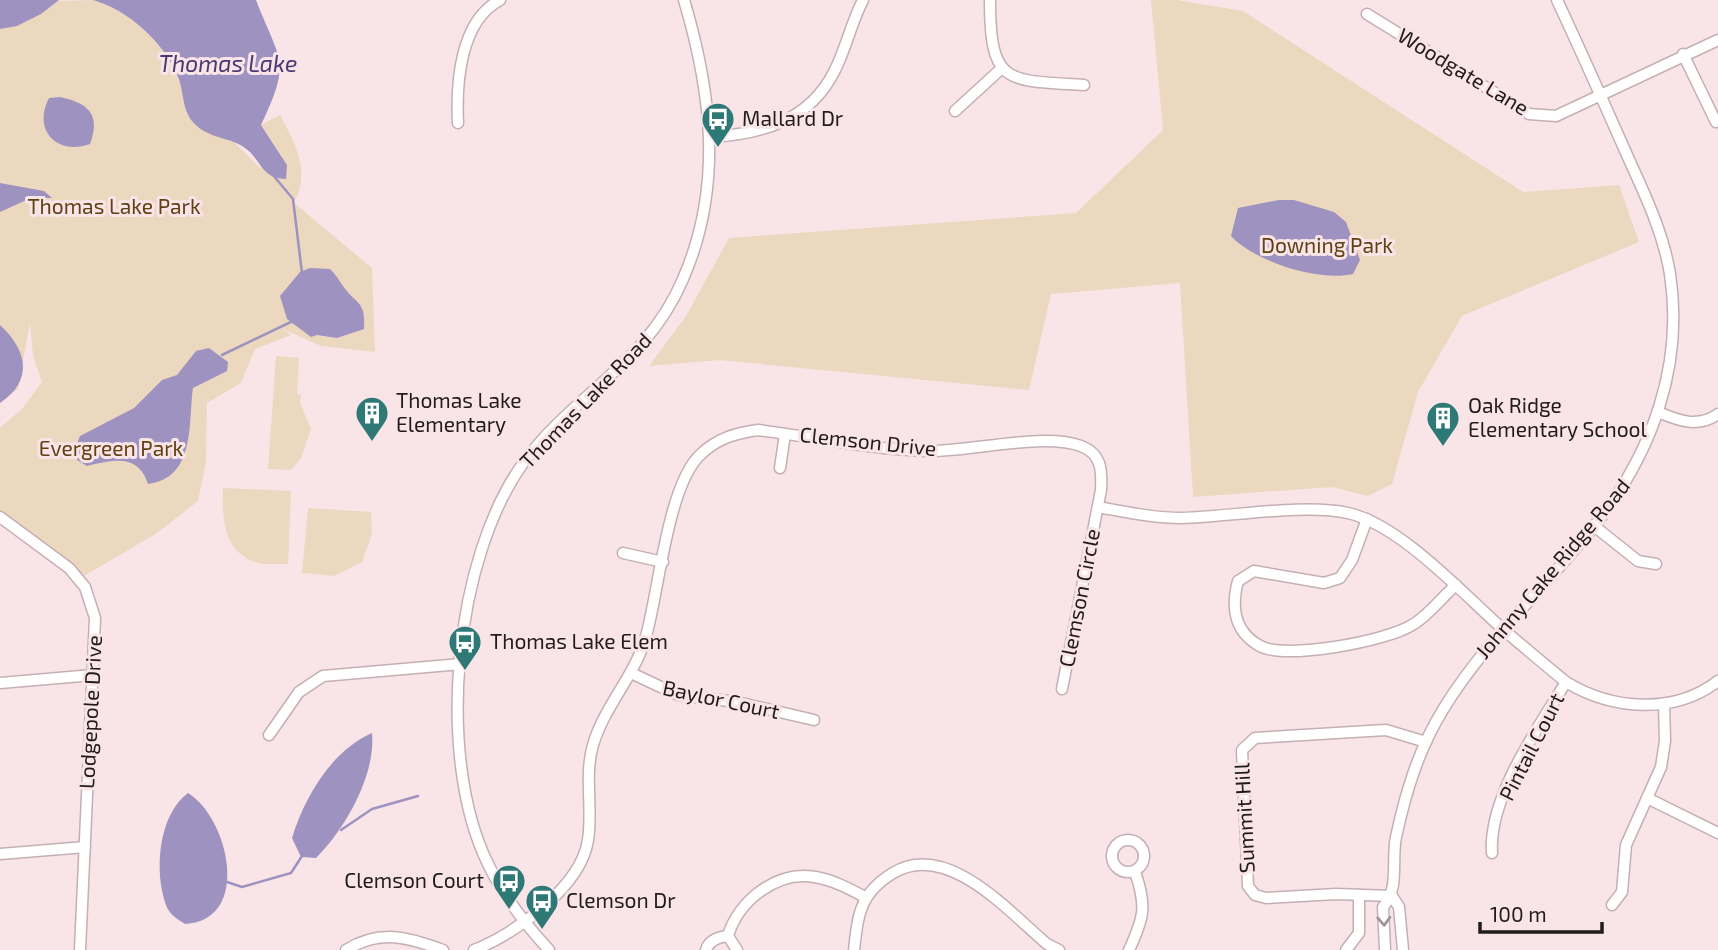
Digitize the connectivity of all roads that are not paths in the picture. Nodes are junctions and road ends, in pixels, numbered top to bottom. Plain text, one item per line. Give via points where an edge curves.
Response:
1 (500, 0) edge
2 (684, 0) edge
3 (863, 0) edge
4 (990, 0) edge
5 (1557, 0) edge
6 (1367, 15) dead end
7 (1718, 40) edge
8 (1683, 54) junction
9 (1002, 68) junction
10 (1084, 85) dead end
11 (1600, 94) junction
12 (956, 111) dead end
13 (458, 122) dead end
14 (1716, 122) dead end
15 (710, 137) junction
16 (1658, 412) junction
17 (1718, 414) edge
18 (785, 433) junction
19 (780, 468) dead end
20 (1098, 507) junction
21 (0, 517) edge
22 (1367, 519) junction
23 (1594, 526) junction
24 (623, 553) dead end
25 (663, 562) junction
26 (1656, 564) dead end
27 (1456, 584) junction
28 (1504, 630) junction
29 (461, 664) junction
30 (631, 673) junction
31 (93, 675) junction
32 (1718, 681) edge
33 (1566, 682) junction
34 (0, 683) edge
35 (1062, 689) dead end
36 (1664, 704) junction
37 (814, 720) dead end
38 (269, 735) dead end
39 (1426, 742) junction
40 (1647, 798) junction
41 (1718, 833) edge
42 (85, 847) junction
43 (0, 853) edge
44 (1492, 853) dead end
45 (1135, 872) dead end
46 (1359, 895) junction
47 (1392, 896) junction
48 (865, 897) junction
49 (1612, 905) dead end
50 (523, 921) junction
51 (728, 936) junction
52 (80, 950) edge
53 (346, 950) edge
54 (443, 950) edge
55 (474, 950) edge
56 (549, 950) edge
57 (706, 950) edge
58 (737, 950) edge
59 (853, 950) edge
60 (1059, 950) edge
61 (1129, 950) edge
62 (1346, 950) edge
63 (1385, 950) edge
64 (1403, 950) edge

1 - 13 street via 479,20 463,53
2 - 15 street, Thomas Lake Road via 699,51
3 - 15 street via 834,72 810,104 766,130
4 - 9 street via 990,43
5 - 11 street, Johnny Cake Ridge Road
6 - 11 street, Woodgate Lane via 1529,114 1556,116
7 - 8 street, Woodgate Lane
8 - 11 street, Woodgate Lane
8 - 14 street
9 - 10 street via 1027,82
9 - 12 street
11 - 16 street, Johnny Cake Ridge Road via 1658,225 1670,273 1674,321 1669,374
15 - 29 street, Thomas Lake Road via 705,212 682,282 640,348 544,438 505,491 473,569
16 - 17 street via 1700,424
16 - 23 street, Johnny Cake Ridge Road via 1629,479
18 - 19 street
18 - 20 street, Clemson Drive via 926,451 1031,442 1080,446 1094,453 1102,466
18 - 25 street, Clemson Drive via 737,433 698,456 681,485
20 - 22 street via 1151,517 1328,510
20 - 35 street, Clemson Circle
21 - 31 street, Lodgepole Drive via 69,568 85,587 95,618
22 - 27 street
22 - 27 street via 1340,578 1324,583 1254,571 1238,581 1233,615 1244,633 1261,647 1304,650 1375,641 1413,625
23 - 26 street via 1638,561
23 - 28 street, Johnny Cake Ridge Road
24 - 25 street
25 - 30 street, Clemson Drive via 645,640
27 - 28 street
28 - 33 street
28 - 39 street, Johnny Cake Ridge Road via 1461,680
29 - 38 street via 323,676 299,692
29 - 50 street, Thomas Lake Road via 458,741 466,801 487,863
30 - 37 street, Baylor Court via 678,695 737,702
30 - 50 street, Clemson Drive via 593,745 588,840 582,862 565,886
31 - 34 street
31 - 42 street, Lodgepole Drive
32 - 36 street
33 - 36 street via 1584,693 1624,705
33 - 44 street, Pintail Court via 1514,772 1491,837
36 - 40 street via 1664,754
39 - 46 street, Summit Hill via 1386,730 1255,738 1242,750 1251,891 1266,898
39 - 47 street, Johnny Cake Ridge Road via 1410,780 1395,841
40 - 41 street
40 - 49 street via 1626,845 1622,892
42 - 43 street
42 - 52 street, Lodgepole Drive
45 - 61 street via 1144,910
46 - 47 street, Summit Hill
46 - 62 street via 1359,933
47 -> 63 street, Johnny Cake Ridge Road via 1383,907
47 - 64 street, Johnny Cake Ridge Road via 1399,907
48 - 51 street via 835,881 811,876 786,879 761,891 741,909
48 - 59 street
48 - 60 street via 900,868 924,863 946,867 968,878
50 - 55 street via 495,942
50 - 56 street, Thomas Lake Road
51 - 57 street via 718,937
51 - 58 street
53 - 54 street via 362,940 389,935

